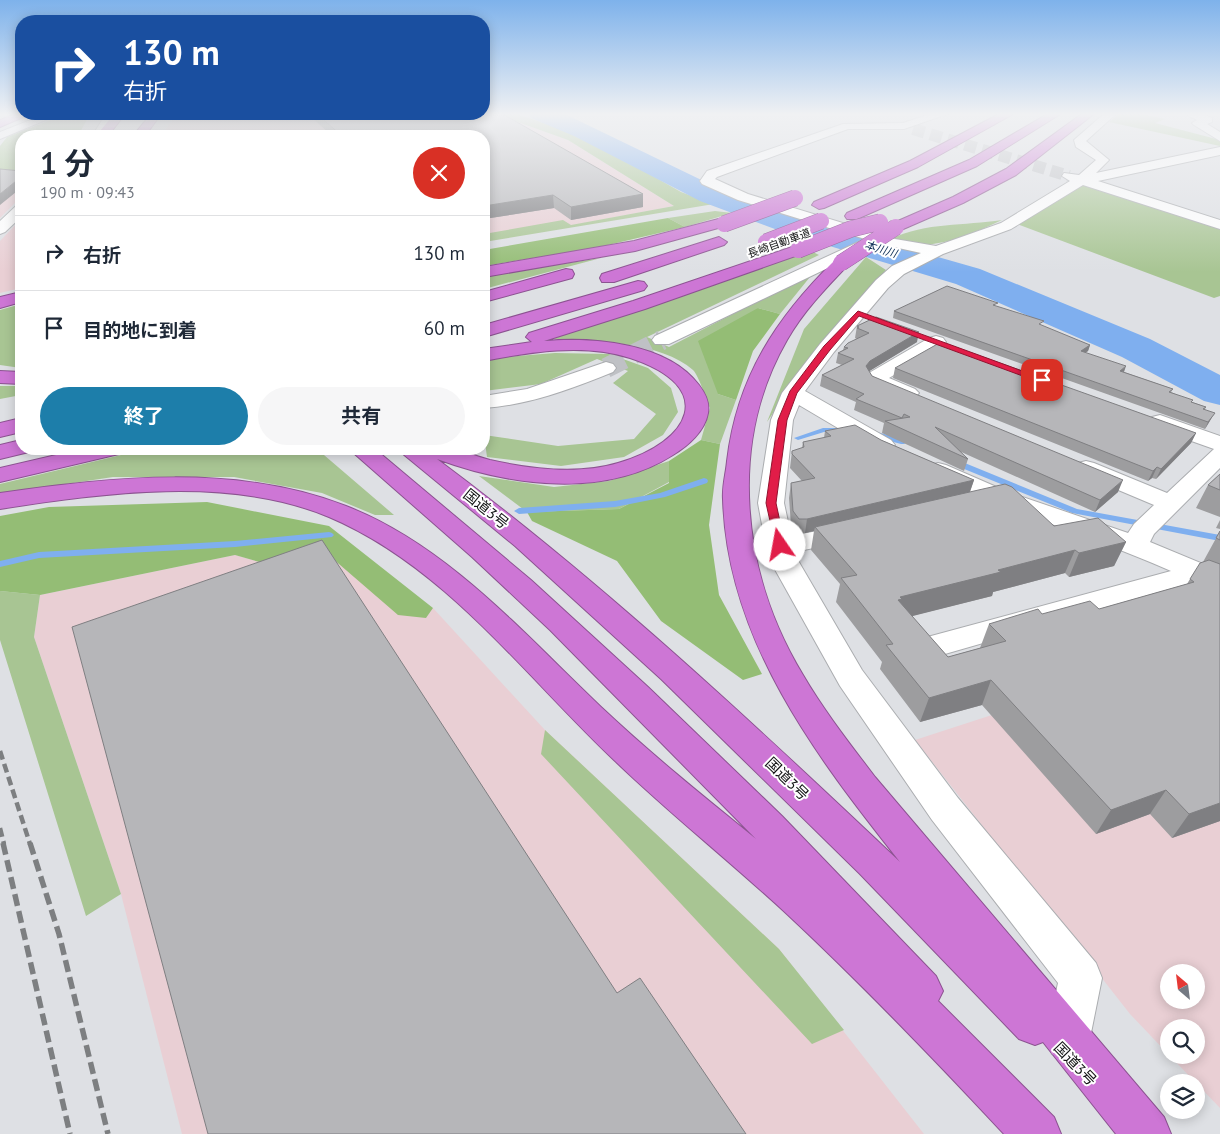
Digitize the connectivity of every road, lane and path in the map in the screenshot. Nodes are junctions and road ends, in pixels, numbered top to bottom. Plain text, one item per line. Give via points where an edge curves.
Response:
1 (735, 166) edge
2 (906, 166) edge
3 (944, 166) edge
4 (966, 166) edge
5 (1019, 166) edge
6 (1094, 166) edge
7 (1140, 166) edge
8 (1075, 178) junction
9 (799, 196) dead end
10 (947, 205) junction
11 (848, 214) junction
12 (15, 215) edge
13 (774, 222) dead end
14 (723, 224) junction
15 (1220, 225) edge
16 (0, 229) edge
17 (870, 242) joint
18 (771, 244) junction
19 (932, 253) junction
20 (732, 254) dead end
21 (837, 261) junction
22 (490, 271) edge
23 (652, 281) dead end
24 (490, 296) edge
25 (15, 299) edge
26 (0, 303) edge
27 (490, 312) edge
28 (490, 329) edge
29 (910, 332) edge
30 (662, 340) tunnel mouth
31 (490, 351) edge
32 (490, 352) edge
33 (606, 368) tunnel mouth
34 (0, 377) edge
35 (15, 378) edge
36 (793, 393) junction
37 (924, 400) edge
38 (490, 401) edge
39 (15, 407) edge
40 (0, 410) edge
41 (1138, 414) edge
42 (15, 426) edge
43 (0, 430) edge
44 (1220, 444) edge
45 (15, 448) edge
46 (0, 452) edge
47 (85, 455) edge
48 (367, 455) edge
49 (417, 455) edge
50 (450, 455) edge
51 (1220, 455) edge
52 (1070, 461) edge
53 (0, 475) edge
54 (999, 497) junction
55 (0, 501) edge
56 (961, 507) edge
57 (1152, 524) junction
58 (873, 528) edge
59 (780, 545) junction
60 (1209, 578) edge
61 (931, 647) edge
62 (1068, 1038) junction
63 (1037, 1134) edge
64 (1044, 1134) edge
65 (1143, 1134) edge
66 (1147, 1134) edge

1 - 19 street via 712,174 707,181 743,197
2 - 13 highway, 長崎自動車道
3 - 11 highway
4 - 11 highway, 長崎自動車道 via 921,187
5 - 10 highway
6 - 8 street
7 - 8 street
8 - 15 street
8 - 19 street via 1006,226
9 - 14 highway, bridge
10 - 17 highway, bridge
10 - 31 highway, bridge via 851,229 640,305
11 - 18 highway, 長崎自動車道
12 - 16 street
14 - 22 highway via 635,246
14 - 24 highway
17 - 21 street, bridge
18 - 20 highway, 長崎自動車道 via 674,275
18 - 27 highway, 長崎自動車道 via 748,240
19 - 36 street via 904,266 882,284 866,316 827,348
21 - 30 street
21 - 62 highway via 780,333 761,371 745,416 734,483 735,509 740,559 753,603 773,651 801,701 854,778
23 - 28 highway
25 - 26 highway
29 - 37 street via 945,345 876,377 878,381
32 - 50 highway via 555,346 607,348 634,353 655,361 684,380 698,406 694,421 685,436 645,462 586,476 515,472
33 - 38 street via 553,388
34 - 35 highway
36 - 54 street via 869,437
36 - 59 street via 782,420 771,503
39 - 40 highway
41 - 44 street
42 - 43 highway
45 - 46 highway
47 - 53 highway
48 - 64 highway via 500,567 593,653 740,798 907,975
49 - 65 highway, 国道3号 via 512,529 627,629 763,756 918,904
51 - 57 street
52 - 57 street
54 - 56 street
54 - 57 street
55 - 63 highway via 123,486 239,488 272,493 339,512 398,544 463,593 623,748 802,902 923,1015
57 - 60 street
58 - 59 street via 805,543
59 - 62 street via 782,557 851,678 945,809 1081,978
60 - 61 street
62 - 66 highway

